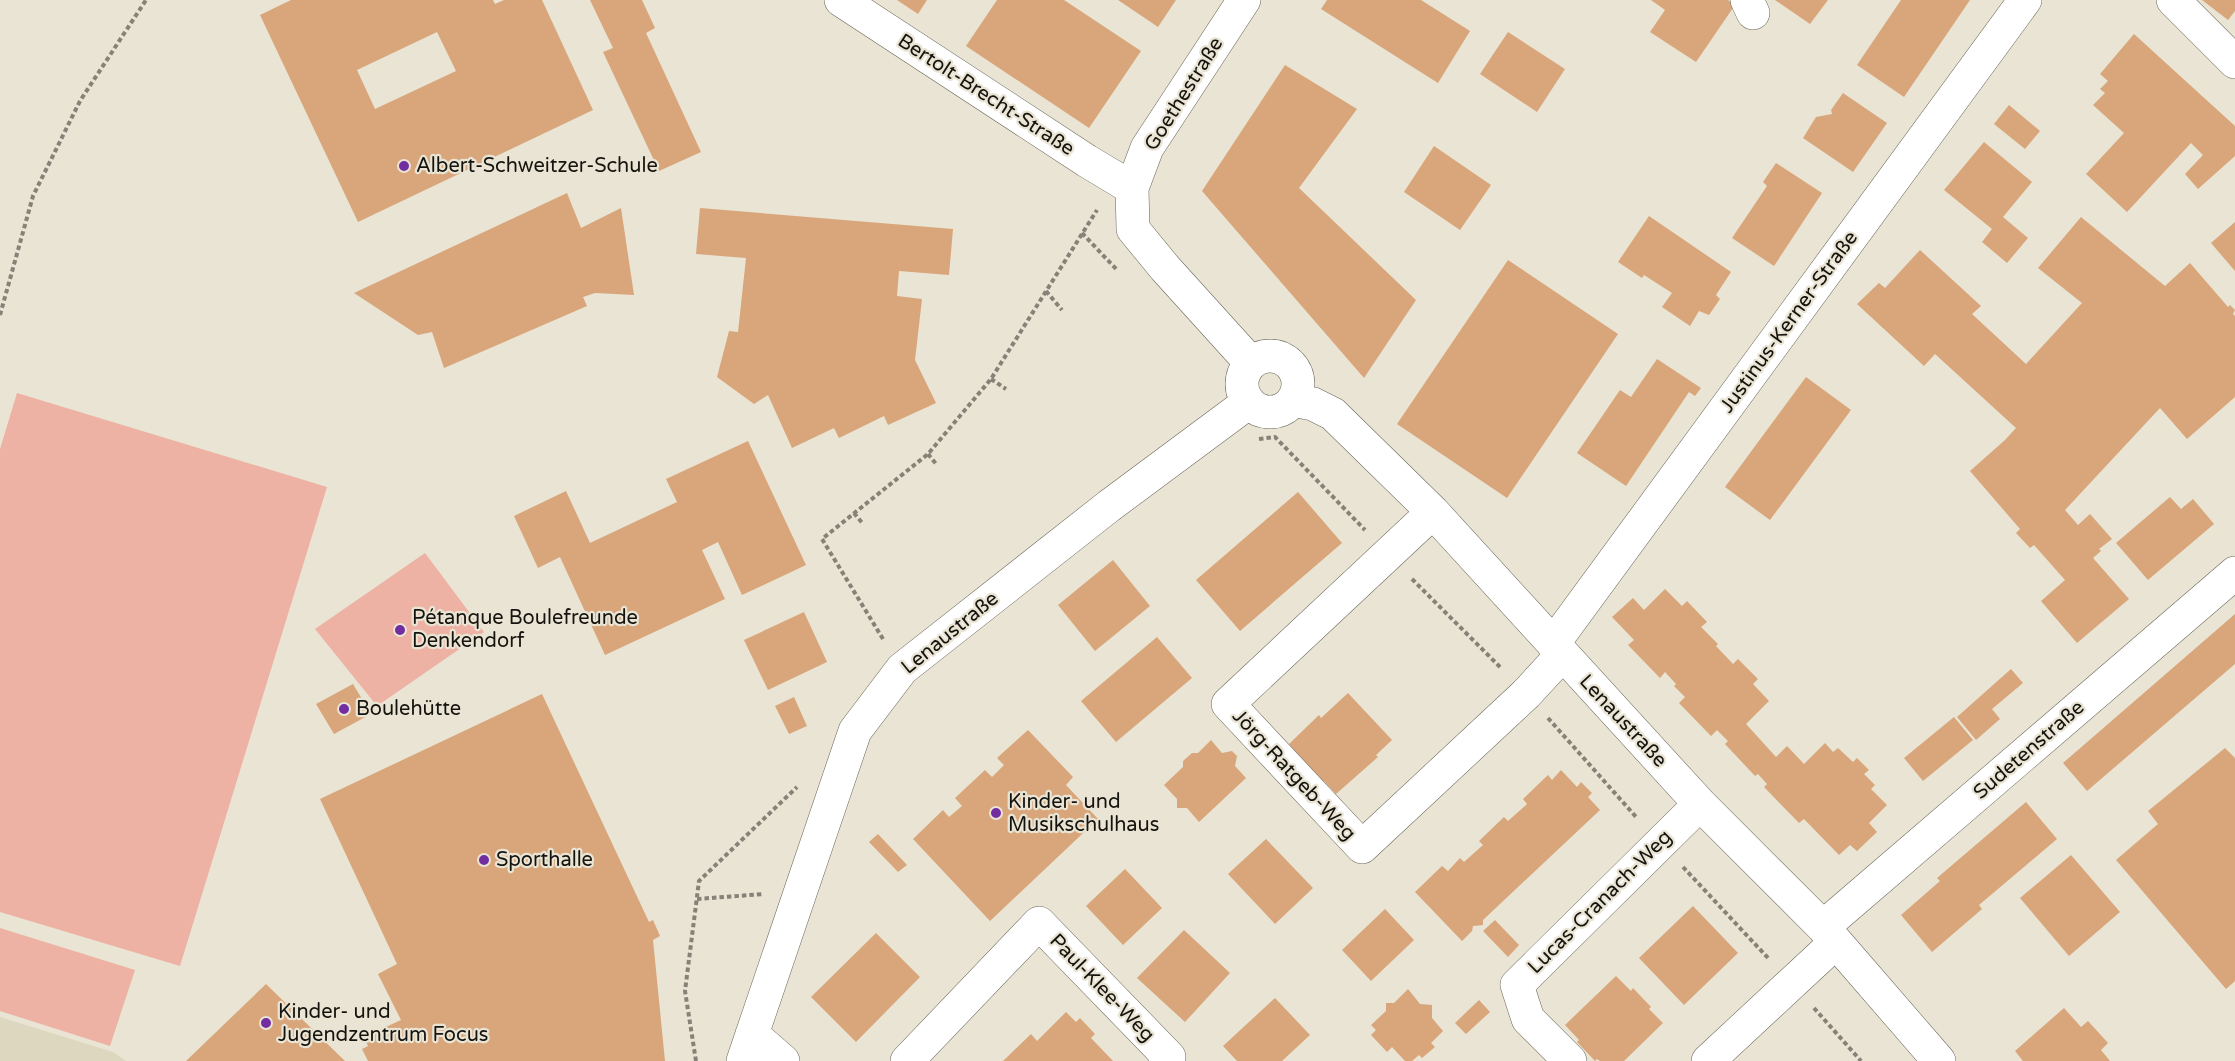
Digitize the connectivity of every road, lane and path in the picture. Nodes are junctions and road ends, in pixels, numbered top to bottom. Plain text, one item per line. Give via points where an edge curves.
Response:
1 (146, 0) edge
2 (841, 0) edge
3 (1244, 0) edge
4 (2025, 0) edge
5 (2173, 0) edge
6 (2235, 62) edge
7 (1132, 188) junction
8 (1082, 233) junction
9 (1121, 274) dead end
10 (1046, 291) junction
11 (1062, 310) dead end
12 (0, 315) edge
13 (1251, 363) junction
14 (991, 379) junction
15 (1006, 389) dead end
16 (1293, 400) junction
17 (1249, 402) junction
18 (928, 454) junction
19 (936, 464) dead end
20 (1433, 512) junction
21 (854, 513) junction
22 (863, 524) dead end
23 (2235, 573) edge
24 (1558, 649) junction
25 (902, 669) junction
26 (798, 786) dead end
27 (1700, 804) junction
28 (801, 891) junction
29 (697, 899) junction
30 (1829, 934) junction
31 (747, 1047) edge
32 (696, 1061) edge
33 (783, 1061) edge
34 (907, 1061) edge
35 (1165, 1061) edge
36 (1570, 1061) edge
37 (1708, 1061) edge
38 (1939, 1061) edge

1 - 12 path via 80,101 33,196
2 - 7 street, Bertolt-Brecht-Straße
3 - 7 street, Goethestraße via 1147,148
4 - 24 street, Justinus-Kerner-Straße
5 - 6 street
7 - 8 path via 1102,202
7 - 13 street, Goethestraße via 1133,229
8 - 9 path
8 - 10 path
10 - 11 path
10 - 14 path
13 - 16 street via 1268,356 1286,360 1297,374
13 - 17 street via 1243,377 1244,395
14 - 15 path
14 - 18 path
16 - 17 street via 1271,412
16 - 20 street, Lenaustraße via 1333,414
17 - 25 street, Lenaustraße
18 - 19 path
18 - 21 path
20 - 24 street, Lenaustraße
20 - 24 street, Jörg-Ratgeb-Weg via 1228,704 1362,847 1526,694
21 - 22 path
21 - 25 path via 822,539
23 - 30 street, Sudetenstraße
24 - 27 street, Lenaustraße
25 - 28 street, Lenaustraße via 855,731
26 - 29 path via 699,881
27 - 30 street, Lenaustraße
27 - 36 street, Lucas-Cranach-Weg via 1517,985 1528,1019
28 - 29 path
28 - 31 street, Lenaustraße
29 - 32 path via 685,991
30 - 37 street
30 - 38 street, Lenaustraße
31 - 33 street
34 - 35 street, Paul-Klee-Weg via 1039,923 1169,1057

